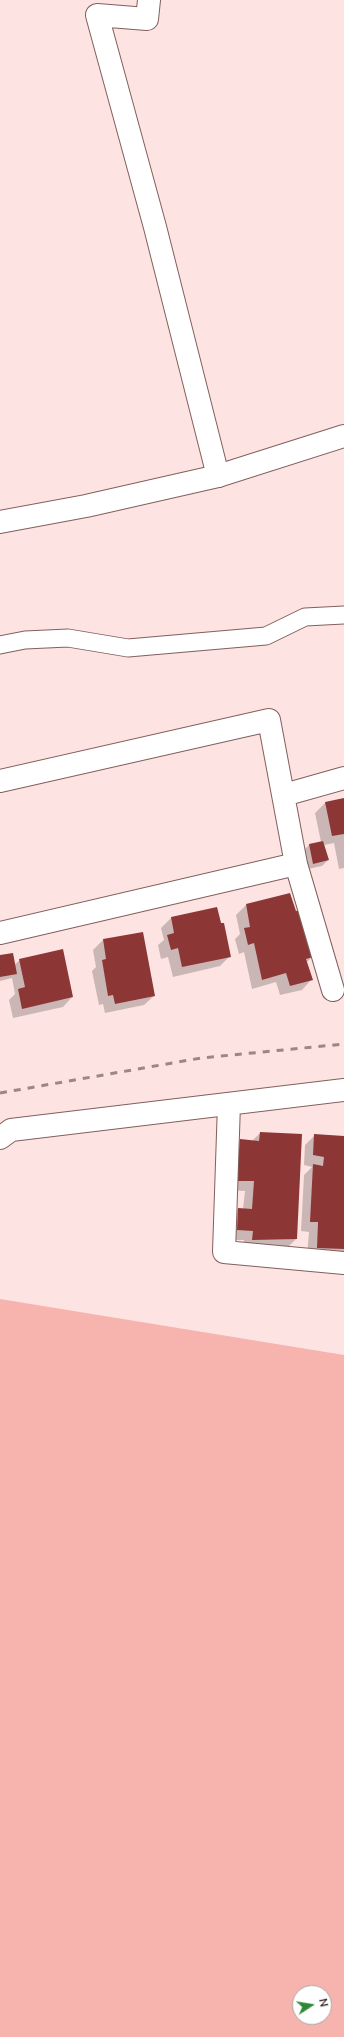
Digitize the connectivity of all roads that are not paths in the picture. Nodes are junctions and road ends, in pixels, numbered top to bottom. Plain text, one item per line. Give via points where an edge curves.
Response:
1 (149, 0) edge
2 (344, 436) edge
3 (218, 476) junction
4 (0, 522) edge
5 (344, 615) edge
6 (0, 645) edge
7 (344, 778) edge
8 (0, 781) edge
9 (284, 795) junction
10 (296, 864) junction
11 (0, 933) edge
12 (333, 990) dead end
13 (344, 1090) edge
14 (229, 1104) junction
15 (0, 1138) edge
16 (344, 1263) edge

1 - 3 street via 147,19 97,15 155,227
2 - 3 street
3 - 4 street via 86,506
5 - 6 lane via 305,617 266,636 258,637 128,648 68,638 25,640
7 - 9 street
8 - 9 street via 269,720
9 - 10 street
10 - 11 street
10 - 12 street
13 - 14 street
14 - 15 street via 11,1130
14 - 16 street via 224,1252

